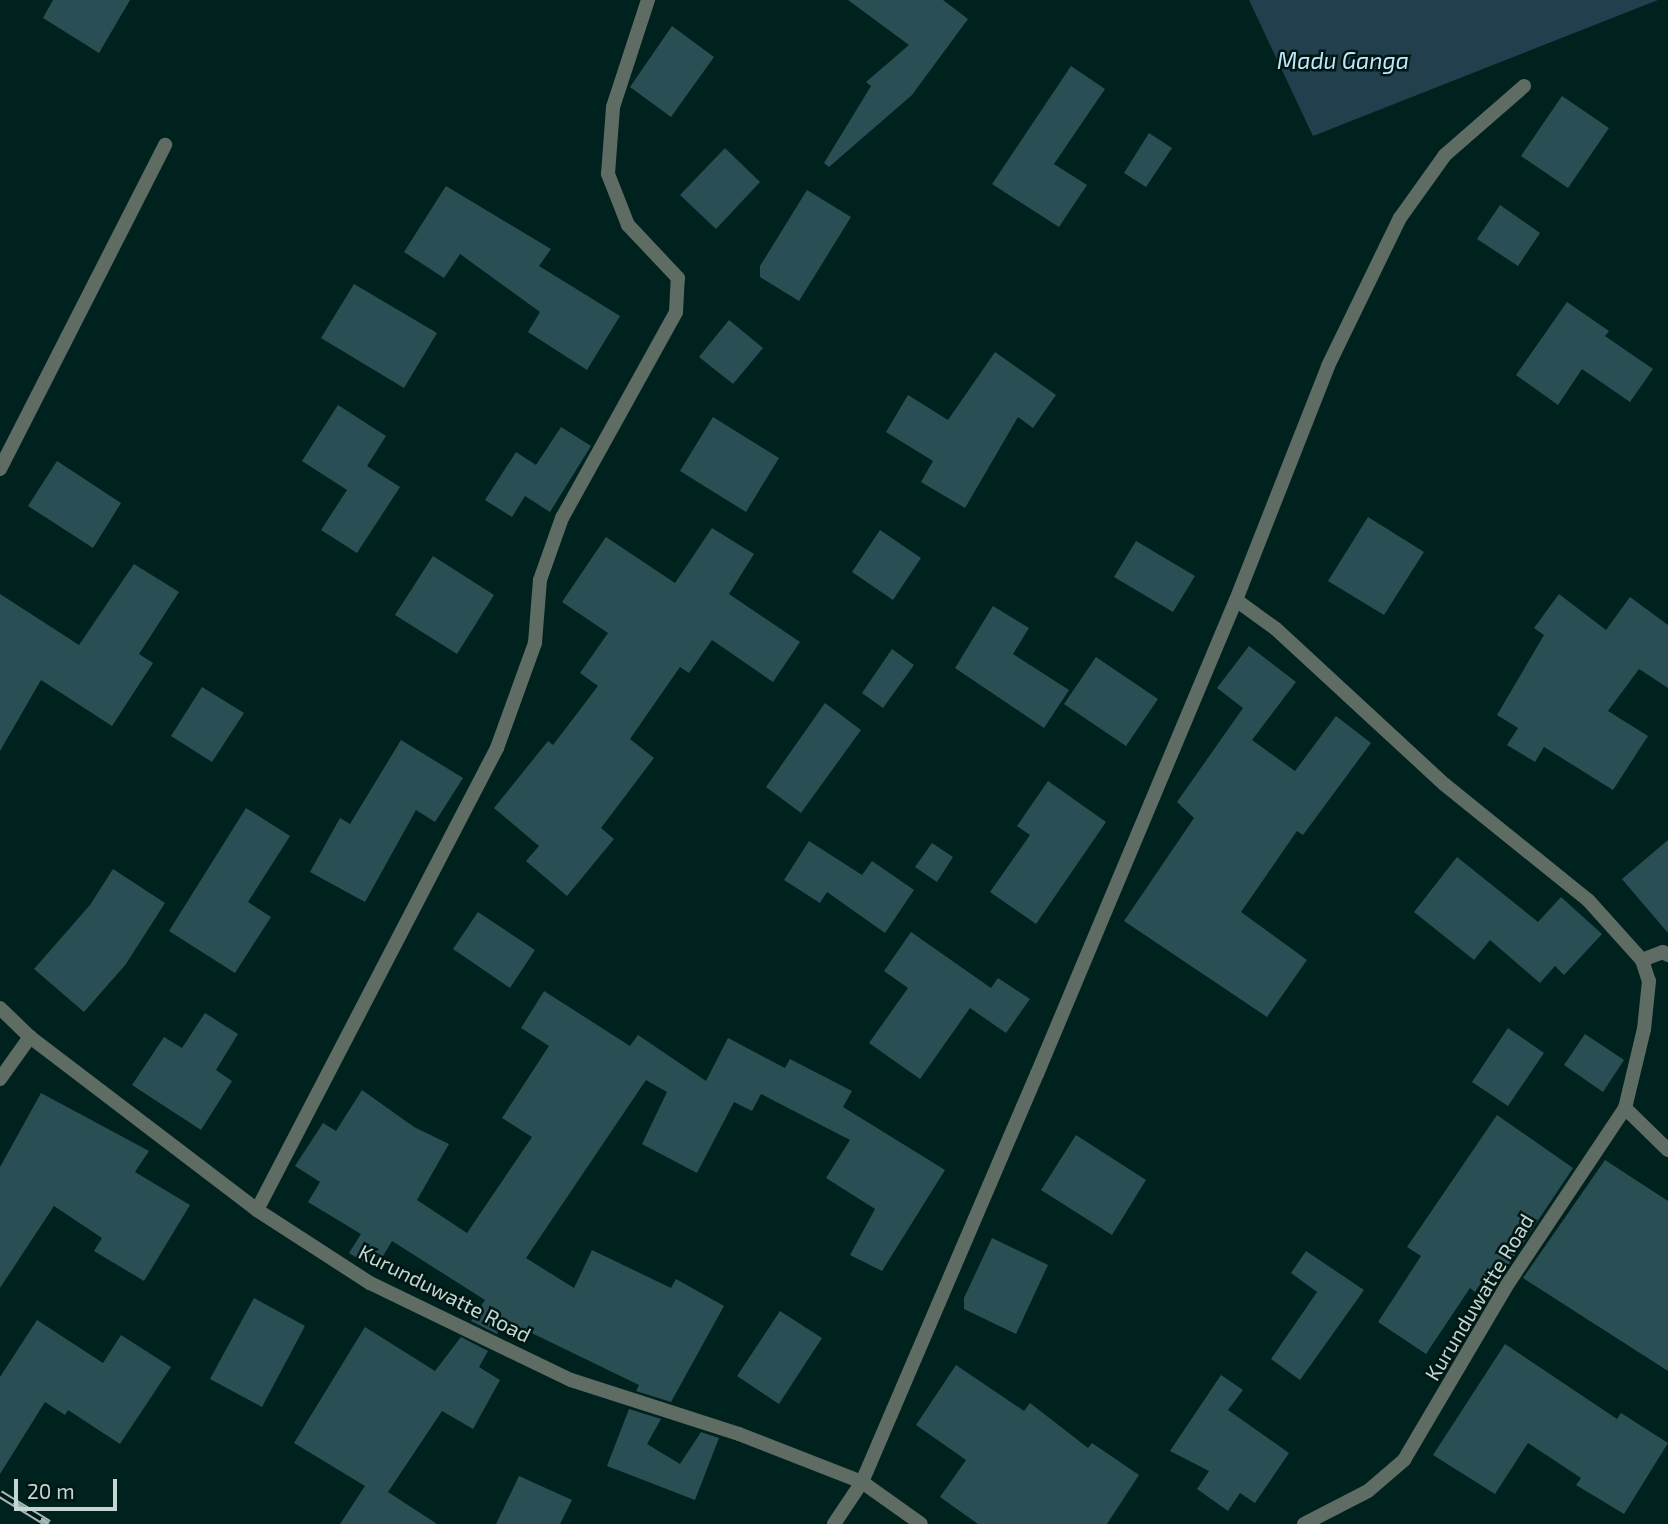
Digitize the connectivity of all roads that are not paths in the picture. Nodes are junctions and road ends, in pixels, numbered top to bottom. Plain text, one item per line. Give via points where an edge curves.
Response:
1 (648, 0) edge
2 (1524, 86) dead end
3 (165, 145) dead end
4 (0, 469) edge
5 (1236, 600) junction
6 (1668, 955) edge
7 (1642, 960) junction
8 (0, 1008) edge
9 (30, 1037) junction
10 (0, 1079) edge
11 (1625, 1108) junction
12 (1668, 1150) edge
13 (257, 1210) junction
14 (862, 1482) junction
15 (834, 1524) edge
16 (920, 1524) edge
17 (1304, 1524) edge

1 - 13 street via 613,107 608,174 628,225 678,278 676,312 562,518 540,580 535,643 497,748
2 - 5 street via 1445,155 1400,218 1328,366
3 - 4 street
5 - 7 street via 1276,629 1444,784 1588,900
5 - 14 street
6 - 7 street via 1663,952
7 - 11 street via 1649,981 1644,1029
8 - 9 street, Kurunduwatte Road
9 - 10 street
9 - 13 street, Kurunduwatte Road
11 - 12 street
11 - 17 street, Kurunduwatte Road via 1509,1282 1404,1460 1368,1492
13 - 14 street, Kurunduwatte Road via 370,1283 571,1380 739,1434
14 - 15 street
14 - 16 street, Kurunduwatte Road

